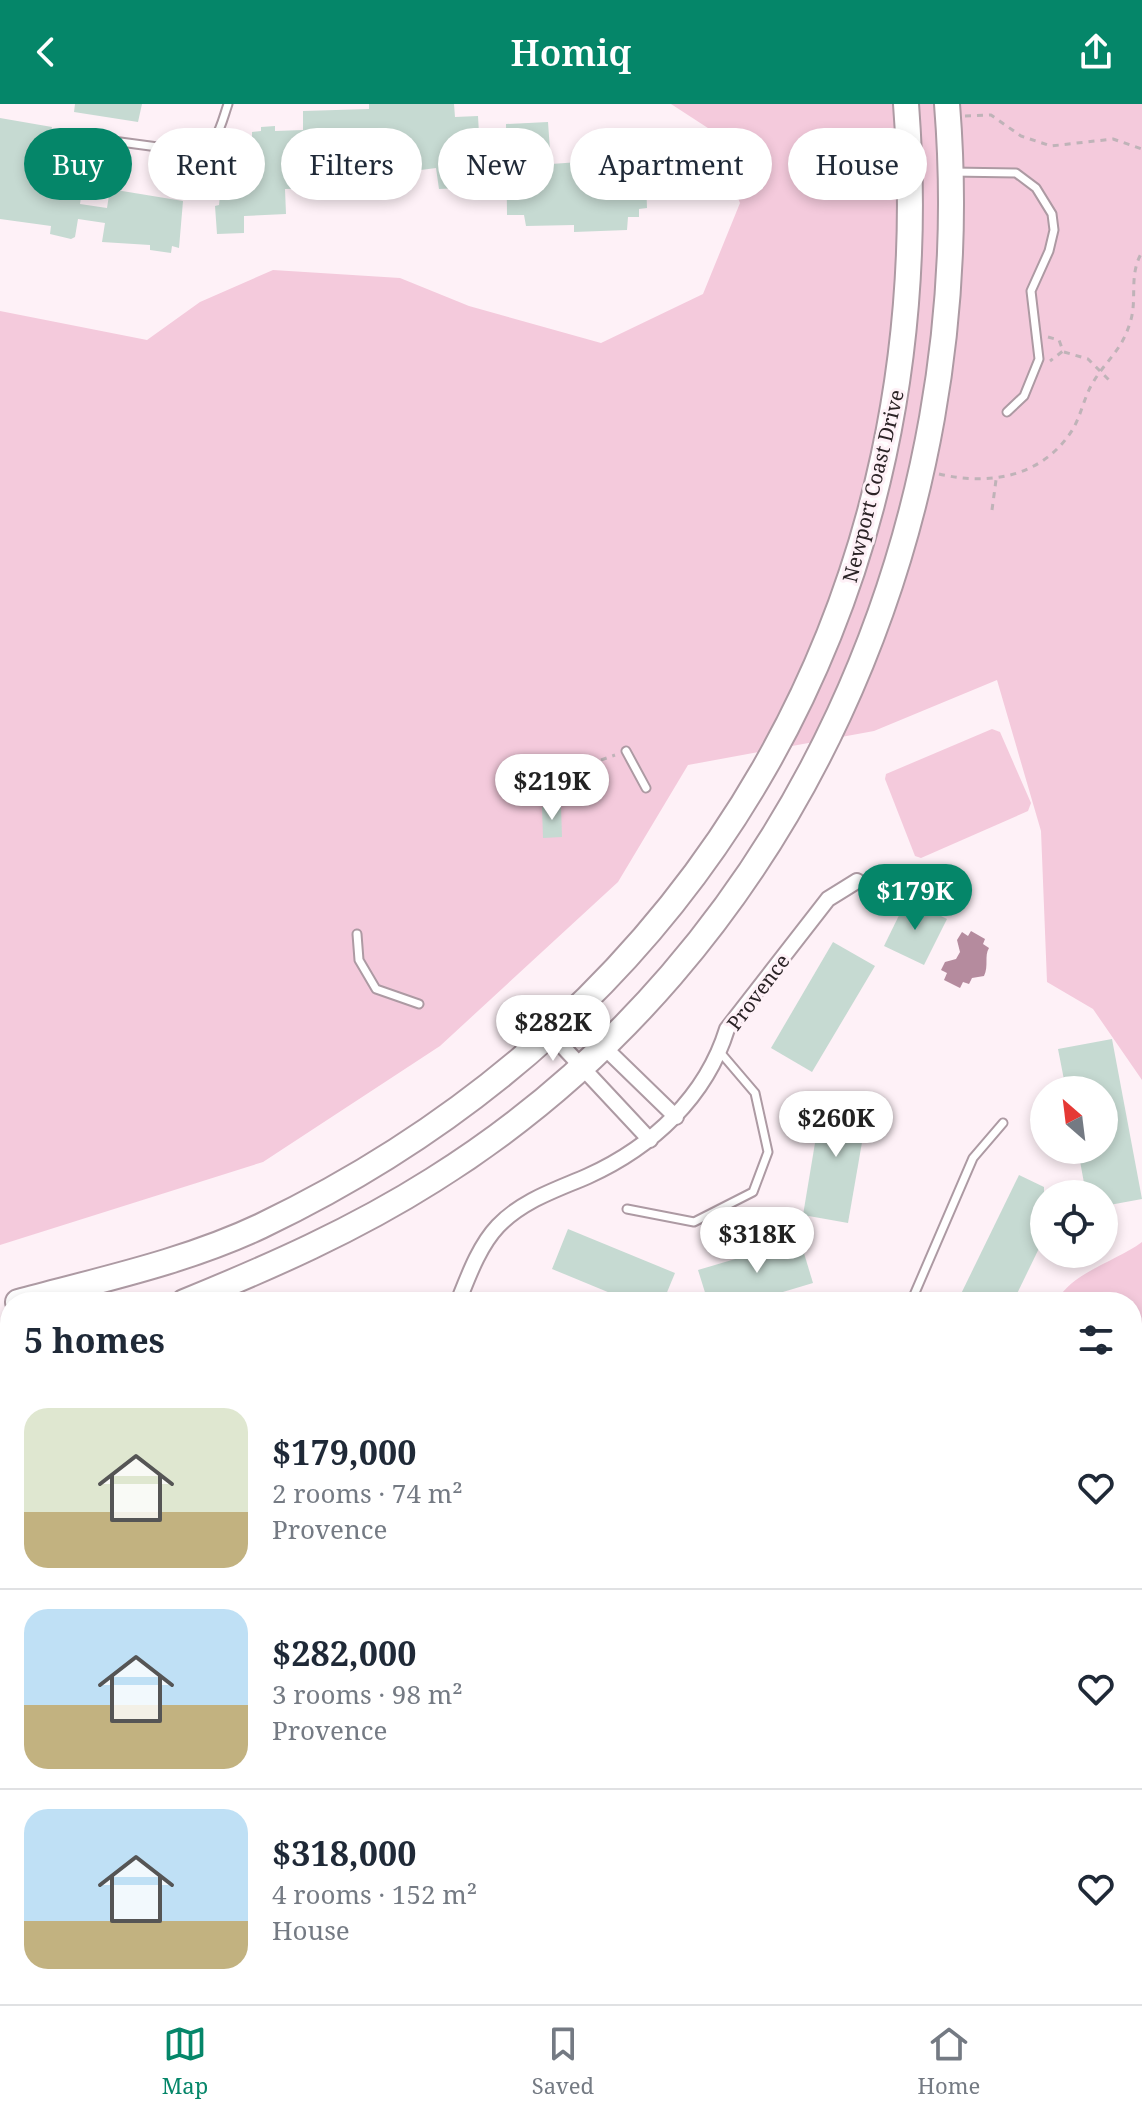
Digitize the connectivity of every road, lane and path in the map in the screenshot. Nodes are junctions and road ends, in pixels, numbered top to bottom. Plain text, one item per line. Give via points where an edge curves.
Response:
1 (228, 104) edge
2 (906, 104) edge
3 (948, 111) edge
4 (132, 144) edge
5 (1142, 149) edge
6 (952, 172) junction
7 (1142, 252) edge
8 (1039, 336) junction
9 (1063, 351) junction
10 (1039, 359) junction
11 (1101, 371) junction
12 (1110, 381) dead end
13 (1007, 412) dead end
14 (923, 470) junction
15 (996, 480) junction
16 (992, 510) dead end
17 (626, 751) dead end
18 (615, 755) dead end
19 (601, 760) dead end
20 (646, 788) dead end
21 (857, 881) dead end
22 (357, 934) dead end
23 (419, 1004) dead end
24 (572, 1016) junction
25 (551, 1034) junction
26 (603, 1047) junction
27 (720, 1052) junction
28 (582, 1065) junction
29 (676, 1117) junction
30 (1003, 1123) dead end
31 (650, 1140) junction
32 (627, 1209) dead end
33 (55, 1292) edge
34 (207, 1292) edge
35 (462, 1292) edge
36 (915, 1292) edge

1 - 4 lane via 210,146 195,152
2 - 24 main road, Newport Coast Drive via 911,170 899,382 851,583 797,709 743,805 635,950
3 - 5 path via 991,115 1021,136 1051,146 1113,139
3 - 6 main road, Newport Coast Drive
6 - 8 lane via 1016,173 1045,199 1054,230 1031,291
6 - 14 main road, Newport Coast Drive via 941,370
7 - 11 path via 1133,273 1132,318 1122,347
8 - 9 path via 1059,340
8 - 10 lane
9 - 10 path via 1053,361
9 - 11 path via 1088,359
10 - 13 lane via 1024,396
11 - 12 path
11 - 15 path via 1072,431 1053,453
14 - 15 path via 972,481
14 - 26 main road, Newport Coast Drive via 891,590 851,692 797,799 742,885 678,969
15 - 16 path
17 - 20 lane
18 - 19 path
21 - 27 street, Provence via 828,899 727,1029
22 - 23 lane via 359,960 376,989
24 - 25 main road, Newport Coast Drive
24 - 26 street
25 - 28 street
25 - 33 main road, Newport Coast Drive via 438,1124 354,1177 257,1227 154,1265
26 - 28 main road, Newport Coast Drive
26 - 29 street
27 - 29 street, Provence
27 - 32 lane via 755,1093 768,1152 753,1192 694,1222
28 - 31 street
28 - 34 main road, Newport Coast Drive via 532,1108 409,1194 343,1232
29 - 31 street, Provence
30 - 36 lane via 973,1158
31 - 35 street, Provence via 603,1168 528,1201 497,1228

